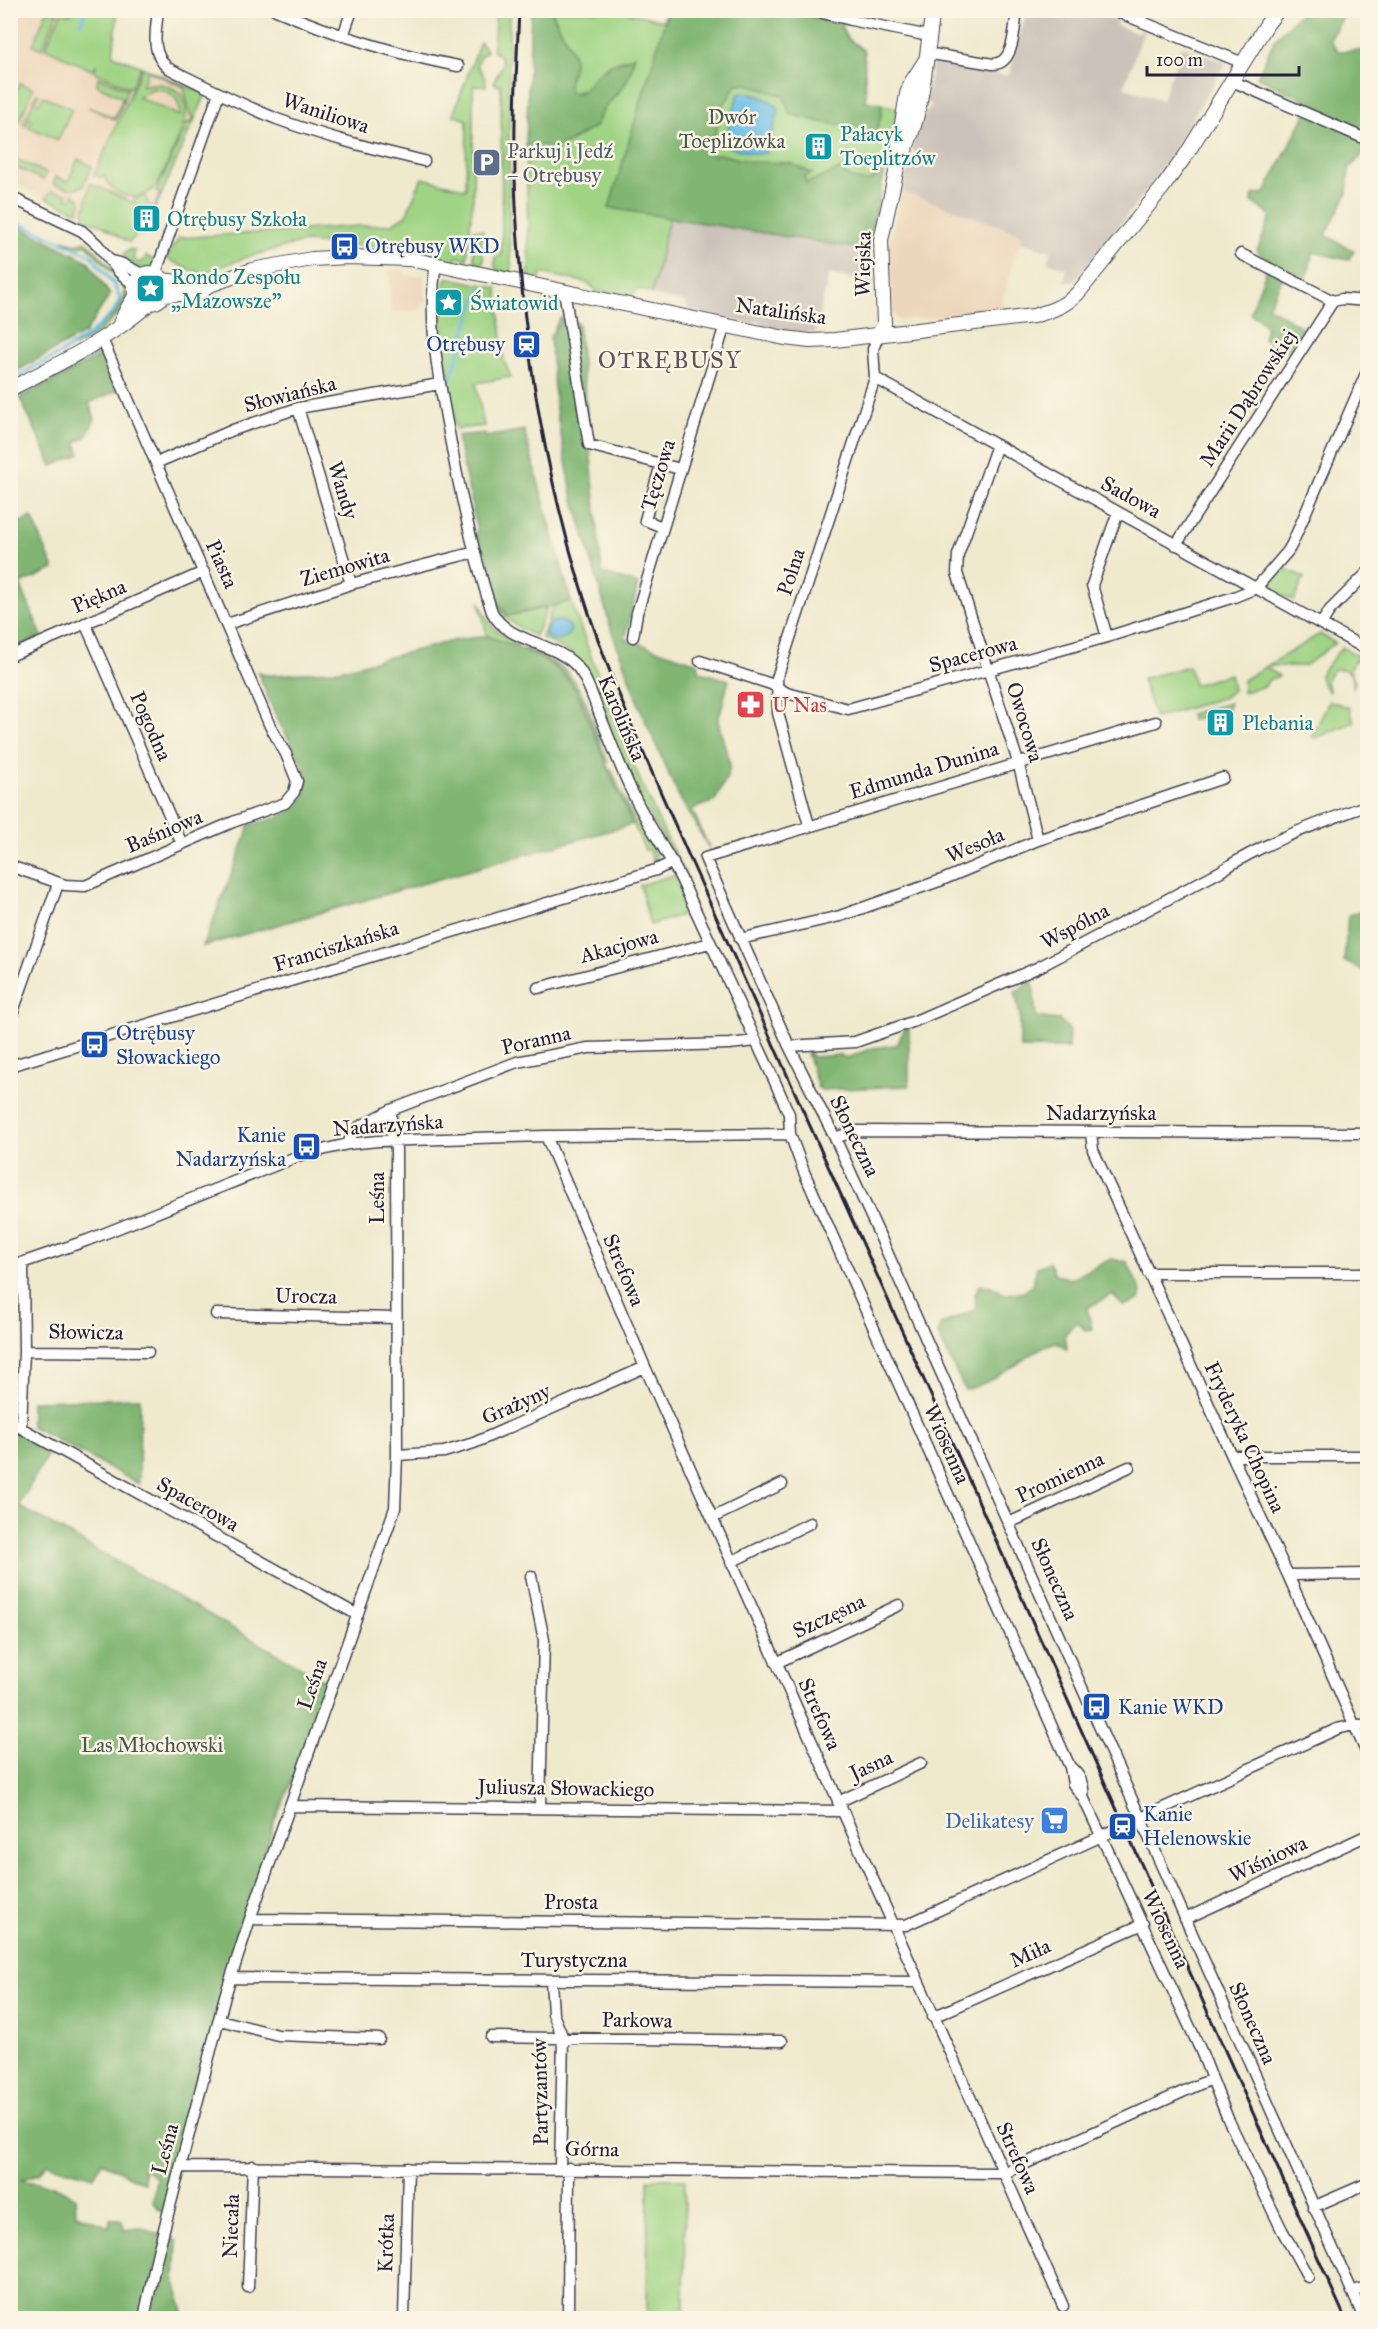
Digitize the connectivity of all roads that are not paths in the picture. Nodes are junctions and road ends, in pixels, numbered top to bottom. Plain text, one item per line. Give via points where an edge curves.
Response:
1 (158, 10) edge
2 (276, 10) edge
3 (352, 10) edge
4 (811, 10) edge
5 (933, 10) edge
6 (1017, 10) edge
7 (1113, 10) edge
8 (1278, 10) edge
9 (852, 15) edge
10 (343, 36) junction
11 (929, 36) junction
12 (926, 57) junction
13 (1243, 63) junction
14 (458, 66) dead end
15 (1232, 81) junction
16 (219, 93) junction
17 (1368, 140) edge
18 (423, 161) dead end
19 (10, 197) edge
20 (1241, 254) dead end
21 (436, 263) junction
22 (147, 282) junction
23 (207, 286) junction
24 (564, 290) junction
25 (163, 296) junction
26 (1333, 301) junction
27 (1368, 301) edge
28 (150, 303) junction
29 (120, 324) junction
30 (725, 325) junction
31 (879, 334) junction
32 (102, 339) junction
33 (1368, 369) edge
34 (875, 378) junction
35 (440, 384) junction
36 (10, 389) edge
37 (298, 408) junction
38 (997, 445) junction
39 (156, 463) junction
40 (661, 464) junction
41 (680, 469) junction
42 (1118, 512) junction
43 (662, 527) junction
44 (1176, 545) junction
45 (475, 552) junction
46 (204, 572) junction
47 (1368, 572) edge
48 (351, 584) junction
49 (1256, 588) junction
50 (85, 623) junction
51 (227, 624) junction
52 (1321, 624) junction
53 (633, 637) dead end
54 (1107, 637) junction
55 (1368, 650) edge
56 (10, 656) edge
57 (700, 661) dead end
58 (989, 670) junction
59 (776, 688) junction
60 (1156, 722) dead end
61 (1018, 762) junction
62 (1223, 778) dead end
63 (285, 803) joint
64 (1368, 804) edge
65 (809, 825) junction
66 (1038, 840) junction
67 (182, 844) junction
68 (705, 858) joint
69 (673, 862) junction
70 (10, 866) edge
71 (58, 884) junction
72 (740, 939) junction
73 (710, 943) junction
74 (538, 988) dead end
75 (10, 1020) edge
76 (756, 1041) junction
77 (789, 1046) junction
78 (10, 1066) edge
79 (391, 1110) junction
80 (1091, 1133) junction
81 (1368, 1133) edge
82 (790, 1134) junction
83 (546, 1136) junction
84 (835, 1138) junction
85 (395, 1140) junction
86 (348, 1144) junction
87 (23, 1263) junction
88 (10, 1268) edge
89 (1368, 1272) edge
90 (1148, 1273) junction
91 (216, 1314) dead end
92 (396, 1317) junction
93 (24, 1351) junction
94 (148, 1352) dead end
95 (645, 1367) junction
96 (397, 1455) junction
97 (1232, 1456) junction
98 (1368, 1456) edge
99 (1128, 1467) dead end
100 (782, 1484) dead end
101 (712, 1518) junction
102 (1009, 1522) junction
103 (810, 1523) dead end
104 (731, 1562) junction
105 (1368, 1574) edge
106 (1288, 1575) junction
107 (531, 1576) dead end
108 (899, 1605) dead end
109 (356, 1614) junction
110 (776, 1663) junction
111 (1354, 1725) junction
112 (1368, 1725) edge
113 (1368, 1756) edge
114 (921, 1763) dead end
115 (290, 1806) junction
116 (840, 1806) junction
117 (540, 1807) junction
118 (1140, 1818) junction
119 (1368, 1835) edge
120 (1100, 1836) junction
121 (250, 1919) junction
122 (1185, 1919) junction
123 (892, 1923) junction
124 (1143, 1924) junction
125 (231, 1978) junction
126 (551, 1980) junction
127 (918, 1982) junction
128 (933, 2017) junction
129 (220, 2020) junction
130 (491, 2037) dead end
131 (379, 2038) dead end
132 (563, 2038) junction
133 (782, 2041) dead end
134 (1210, 2079) junction
135 (253, 2166) junction
136 (181, 2167) junction
137 (408, 2168) junction
138 (564, 2168) junction
139 (1003, 2172) junction
140 (1368, 2183) edge
141 (1313, 2207) junction
142 (1308, 2277) dead end
143 (1368, 2286) edge
144 (248, 2287) dead end
145 (1353, 2292) junction
146 (1063, 2306) dead end
147 (144, 2319) edge
148 (404, 2319) edge
149 (568, 2319) edge
150 (1364, 2319) edge

1 - 16 street, Waniliowa via 155,43 160,60 168,68
2 - 10 street
3 - 10 street
4 - 9 street
5 - 11 main road, Wiejska
6 - 12 street via 1011,48 1001,64
7 - 13 street
8 - 13 main road, Natalińska
9 - 11 street
10 - 14 street
11 - 12 main road, Wiejska
12 - 31 main road, Wiejska via 908,145 900,159 881,240 884,324
13 - 15 main road, Natalińska
15 - 17 street
15 - 31 main road, Natalińska via 1163,187 1067,303 1033,316
16 - 18 street, Waniliowa via 332,138
16 - 22 street
19 - 22 street via 82,231 118,272
20 - 26 street
21 - 23 main road, Natalińska via 410,259 312,259 252,270
21 - 24 main road, Natalińska
21 - 35 street, Karolińska via 432,317
22 - 23 main road, Natalińska
22 - 25 main road via 164,288
22 - 28 main road via 142,301
22 - 29 main road
23 - 25 main road, Natalińska via 196,293
24 - 30 main road, Natalińska
24 - 40 street via 589,445
25 - 28 main road
26 - 27 street
26 - 44 street, Marii Dąbrowskiej
28 - 29 main road via 127,323
29 - 32 main road
30 - 31 main road, Natalińska via 810,341
30 - 41 street, Tęczowa
31 - 34 street, Polna via 873,349
32 - 36 main road
32 - 39 street, Piasta
33 - 49 street via 1292,544
34 - 38 street, Sadowa
34 - 59 street, Polna
35 - 37 street, Słowiańska
35 - 45 street, Karolińska
37 - 39 street, Słowiańska
37 - 48 street, Wandy
38 - 42 street, Sadowa
38 - 58 street, Owocowa via 958,555 957,573
39 - 46 street, Piasta
40 - 41 street
40 - 43 street via 645,520
41 - 43 street, Tęczowa
42 - 44 street, Sadowa
42 - 54 street via 1092,585
43 - 53 street, Tęczowa
44 - 49 street, Sadowa
45 - 48 street, Ziemowita
45 - 69 street, Karolińska via 496,619 513,632 562,655 581,672 636,800
46 - 50 street, Piękna
46 - 51 street, Piasta
47 - 52 street
48 - 51 street, Ziemowita
49 - 52 street, Sadowa
49 - 54 street, Spacerowa
50 - 56 street, Piękna
50 - 67 street, Pogodna
51 - 63 street, Piasta via 295,775 296,789
52 - 55 street, Sadowa
54 - 58 street, Spacerowa
57 - 59 street, Spacerowa
58 - 59 street, Spacerowa via 848,709
58 - 61 street, Owocowa
59 - 65 street, Polna via 778,713
60 - 61 street, Edmunda Dunina
61 - 65 street, Edmunda Dunina
61 - 66 street, Owocowa
62 - 66 street, Wesoła
63 - 67 street, Baśniowa
64 - 77 street, Wspólna via 1249,853 1039,967 935,1013 855,1042
65 - 68 street, Edmunda Dunina
66 - 72 street, Wesoła via 840,916
67 - 71 street, Baśniowa via 88,885
68 - 72 street, Słoneczna
69 - 73 street, Karolińska
69 - 78 street, Franciszkańska
70 - 71 street
71 - 75 street
72 - 77 street, Słoneczna
73 - 74 street, Akacjowa
73 - 76 street, Karolińska
76 - 79 street, Poranna via 588,1048 517,1062
76 - 82 street, Karolińska via 789,1114
77 - 84 street, Słoneczna
79 - 85 street, Leśna
79 - 86 street, Poranna via 358,1127
80 - 81 street, Nadarzyńska
80 - 84 street, Nadarzyńska via 855,1131
80 - 90 street, Fryderyka Chopina via 1093,1150
82 - 83 street, Nadarzyńska
82 - 120 street, Wiosenna via 1070,1767 1080,1779 1083,1797
83 - 85 street, Nadarzyńska
83 - 95 street, Strefowa
84 - 102 street, Słoneczna
85 - 86 street, Nadarzyńska
85 - 92 street, Leśna
86 - 87 street, Nadarzyńska via 301,1155
87 - 88 street, Nadarzyńska
87 - 93 street
89 - 90 street
90 - 97 street, Fryderyka Chopina
91 - 92 street, Urocza
92 - 96 street, Leśna
93 - 94 street, Słowicza
93 - 109 street, Spacerowa via 21,1428
95 - 96 street, Grażyny via 474,1443 444,1452
95 - 101 street, Strefowa
96 - 109 street, Leśna via 395,1508
97 - 98 street
97 - 106 street, Fryderyka Chopina
99 - 102 street, Promienna
100 - 101 street
101 - 104 street, Strefowa
102 - 118 street, Słoneczna
103 - 104 street
104 - 110 street, Strefowa
105 - 106 street
106 - 111 street, Fryderyka Chopina
107 - 117 street via 544,1640
108 - 110 street, Szczęsna
109 - 115 street, Leśna
110 - 116 street, Strefowa
111 - 112 street, Prosta
111 - 113 street, Fryderyka Chopina
111 - 118 street, Prosta via 1337,1729
114 - 116 street, Jasna
115 - 117 street, Juliusza Słowackiego
115 - 121 street, Leśna
116 - 117 street, Juliusza Słowackiego
116 - 123 street, Strefowa
118 - 120 street, Prosta
118 - 122 street, Słoneczna
119 - 122 street, Wiśniowa
120 - 123 street, Prosta via 906,1925
120 - 124 street, Wiosenna
121 - 123 street, Prosta
121 - 125 street, Leśna
122 - 141 street, Słoneczna
123 - 127 street, Strefowa
124 - 128 street, Miła
124 - 134 street, Wiosenna
125 - 126 street, Turystyczna
125 - 129 street, Leśna
126 - 127 street, Turystyczna
126 - 132 street, Partyzantów via 553,2014
127 - 128 street, Strefowa
128 - 139 street, Strefowa
129 - 131 street via 278,2035
129 - 136 street, Leśna
130 - 132 street, Parkowa
132 - 133 street, Parkowa
132 - 138 street, Partyzantów
134 - 139 street
134 - 142 street, Wiosenna
135 - 136 street, Górna
135 - 137 street, Górna
135 - 144 street, Niecała
136 - 147 street, Leśna
137 - 138 street, Górna
137 - 148 street, Krótka
138 - 139 street, Górna
138 - 149 street, Partyzantów
139 - 146 street, Strefowa
140 - 141 street
141 - 145 street, Słoneczna
143 - 145 street
145 - 150 street, Słoneczna

